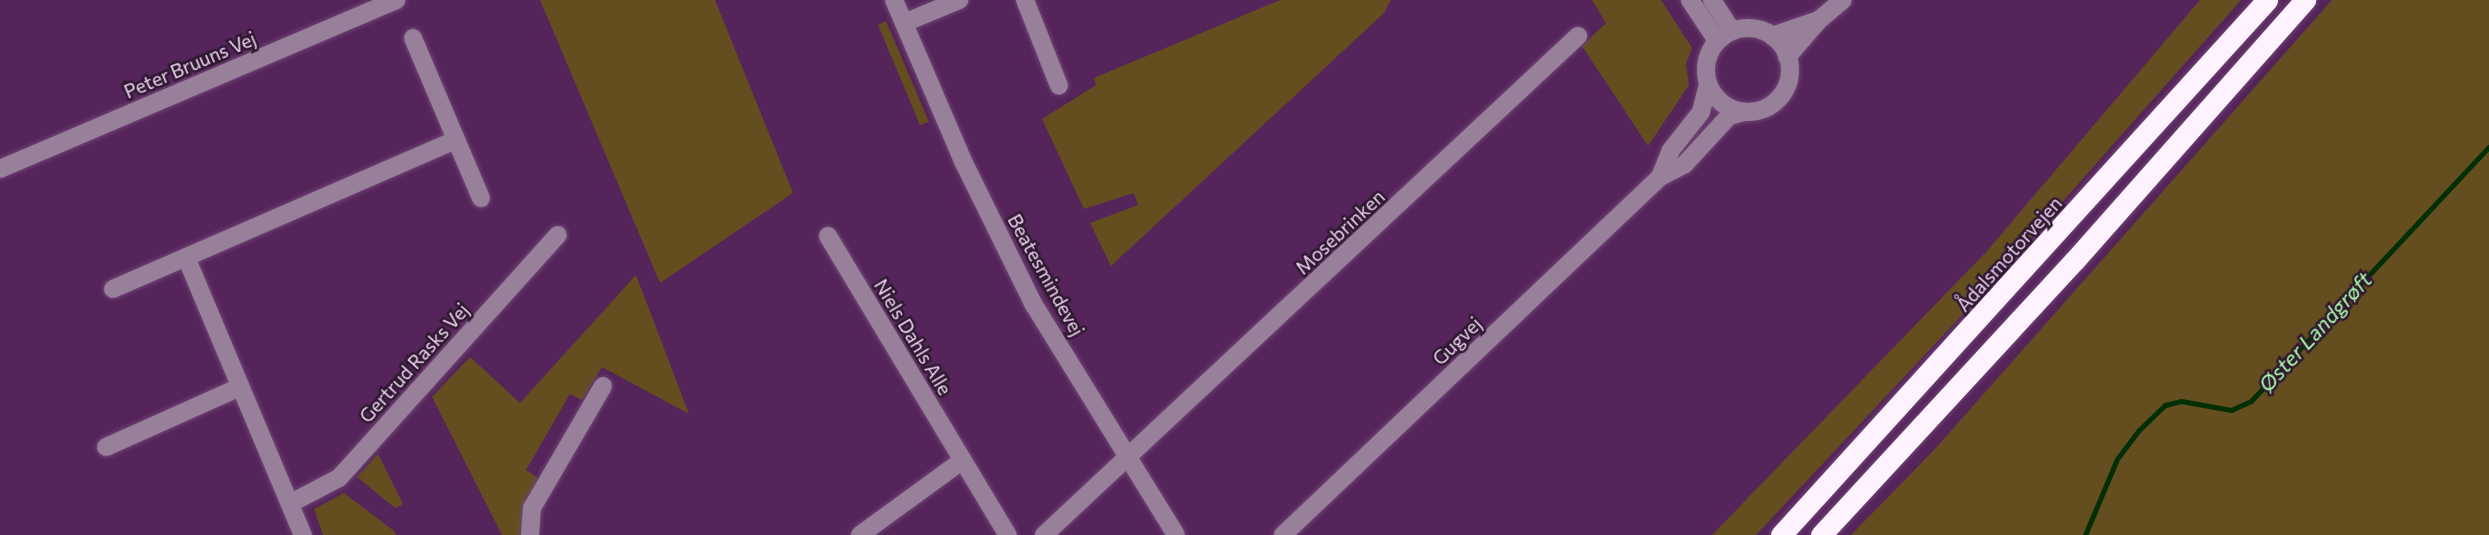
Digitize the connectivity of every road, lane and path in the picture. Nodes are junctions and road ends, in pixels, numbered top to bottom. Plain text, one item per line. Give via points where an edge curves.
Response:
1 (396, 0) edge
2 (894, 0) edge
3 (959, 0) edge
4 (1025, 0) edge
5 (1690, 0) edge
6 (1712, 0) edge
7 (1843, 0) edge
8 (2267, 0) edge
9 (2305, 0) edge
10 (1819, 20) junction
11 (904, 23) junction
12 (1578, 36) dead end
13 (1725, 36) junction
14 (1772, 36) junction
15 (413, 38) dead end
16 (1787, 57) junction
17 (1708, 83) junction
18 (1059, 86) dead end
19 (1744, 112) junction
20 (456, 140) junction
21 (0, 169) edge
22 (1660, 177) junction
23 (481, 198) dead end
24 (558, 235) dead end
25 (828, 236) dead end
26 (186, 257) junction
27 (113, 289) dead end
28 (603, 386) dead end
29 (240, 387) junction
30 (106, 447) dead end
31 (1130, 458) junction
32 (962, 460) junction
33 (290, 503) junction
34 (303, 535) edge
35 (530, 535) edge
36 (860, 535) edge
37 (1008, 535) edge
38 (1044, 535) edge
39 (1176, 535) edge
40 (1283, 535) edge
41 (1782, 535) edge
42 (1821, 535) edge

1 - 21 street, Peter Bruuns Vej
2 - 11 street, Beatesmindevej
3 - 11 street
4 - 18 street
5 - 13 street
6 - 13 street
7 - 10 street
8 - 41 highway, Ådalsmotorvejen
9 - 42 highway via 2074,261
10 - 14 street
10 - 16 street
11 - 31 street, Beatesmindevej via 963,162 1034,305
12 - 31 street, Mosebrinken
13 - 14 street via 1750,28
13 - 17 street via 1707,60
14 - 16 street
15 - 20 street
16 - 19 street via 1784,91 1767,107
17 - 19 street via 1723,104
17 - 22 street, Gugvej via 1701,111 1671,150
19 - 22 street, Gugvej via 1729,116 1685,164
20 - 23 street
20 - 26 street
22 - 40 street, Gugvej
24 - 33 street, Gertrud Rasks Vej via 339,478
25 - 32 street, Niels Dahls Alle
26 - 27 street
26 - 29 street
28 - 35 street via 532,508
29 - 30 street
29 - 33 street
31 - 38 street
31 - 39 street, Beatesmindevej
32 - 36 street
32 - 37 street, Niels Dahls Alle
33 - 34 street

